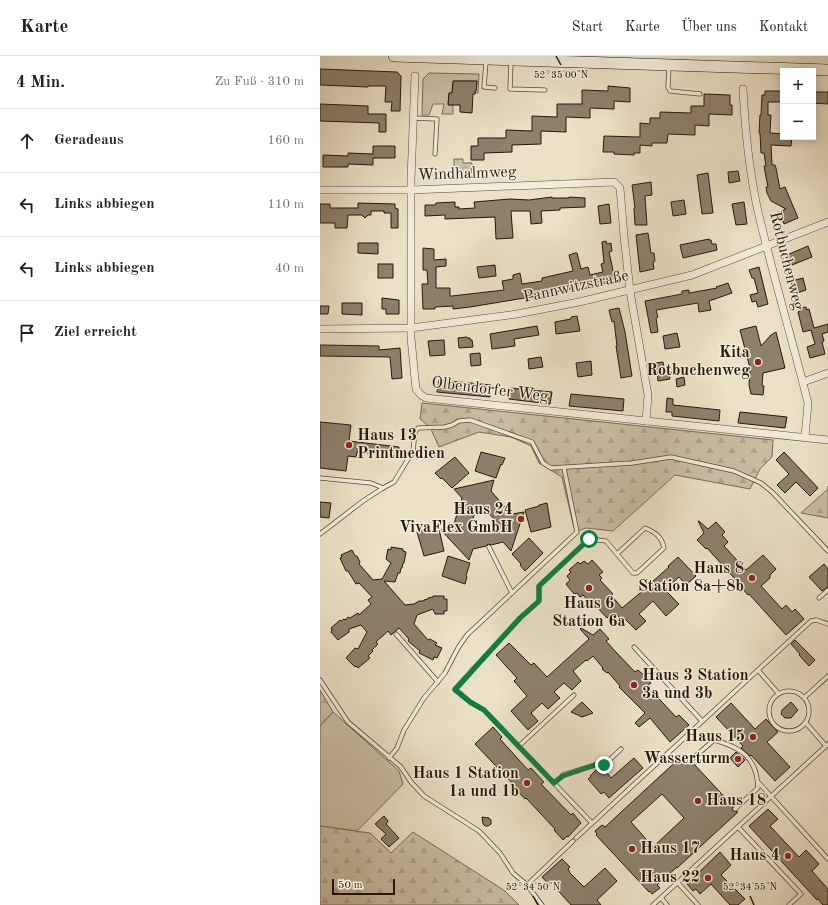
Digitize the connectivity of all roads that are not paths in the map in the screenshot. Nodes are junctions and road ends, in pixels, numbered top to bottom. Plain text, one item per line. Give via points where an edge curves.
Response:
1 (394, 56) edge
2 (486, 59) junction
3 (592, 59) edge
4 (511, 60) junction
5 (669, 65) junction
6 (828, 70) edge
7 (415, 76) dead end
8 (495, 88) dead end
9 (743, 89) dead end
10 (545, 90) dead end
11 (700, 94) dead end
12 (413, 118) junction
13 (436, 154) dead end
14 (320, 190) edge
15 (411, 190) junction
16 (828, 222) edge
17 (768, 246) junction
18 (630, 291) junction
19 (411, 328) junction
20 (320, 329) edge
21 (828, 373) edge
22 (802, 382) junction
23 (646, 421) junction
24 (805, 437) junction
25 (828, 440) edge
26 (564, 468) junction
27 (320, 478) edge
28 (383, 488) junction
29 (320, 534) edge
30 (489, 547) dead end
31 (828, 551) edge
32 (617, 554) junction
33 (828, 590) edge
34 (512, 593) junction
35 (819, 598) dead end
36 (828, 624) edge
37 (396, 634) dead end
38 (634, 647) dead end
39 (758, 670) junction
40 (828, 676) edge
41 (320, 680) edge
42 (438, 682) junction
43 (778, 693) junction
44 (574, 695) dead end
45 (805, 697) junction
46 (702, 721) junction
47 (806, 723) junction
48 (827, 745) edge
49 (519, 746) junction
50 (621, 749) dead end
51 (390, 758) junction
52 (691, 760) dead end
53 (758, 782) junction
54 (554, 783) junction
55 (771, 797) junction
56 (735, 808) dead end
57 (592, 823) junction
58 (738, 827) junction
59 (828, 859) edge
60 (678, 883) junction
61 (527, 885) junction
62 (661, 898) junction
63 (542, 905) edge
64 (654, 905) edge
65 (667, 905) edge
66 (698, 905) edge
67 (789, 905) edge

1 - 2 main road
2 - 4 main road
2 - 8 lane via 484,87
3 - 4 main road
3 - 5 main road
4 - 10 lane via 510,89
5 - 6 main road
5 - 11 lane via 670,91
7 - 12 street, Olbendorfer Weg
9 - 17 street, Rotbuchenweg via 750,163 757,206
12 - 13 lane via 437,119
12 - 15 street, Olbendorfer Weg
14 - 15 street, Windhalmweg
15 - 18 street, Windhalmweg via 614,182 620,188
15 - 19 street, Olbendorfer Weg
16 - 17 street, Pannwitzstraße
17 - 18 street, Pannwitzstraße via 692,275
17 - 22 street, Rotbuchenweg
18 - 19 street, Pannwitzstraße via 517,314
18 - 23 street via 648,395
19 - 20 street, Pannwitzstraße
19 - 23 street, Olbendorfer Weg via 416,389 426,398
21 - 22 street
22 - 24 street, Rotbuchenweg via 808,403
23 - 24 street, Olbendorfer Weg
24 - 25 street, Olbendorfer Weg
26 - 28 lane via 551,468 543,462 532,442 470,420 459,421 452,426 418,428 415,432 413,451 394,482
26 - 31 lane via 671,457 734,471 761,483 772,492
26 - 34 lane via 577,532
27 - 28 lane via 371,483
28 - 29 lane
30 - 34 lane
32 - 32 lane via 633,573 637,573 664,548 660,537 645,528
32 - 49 lane via 606,541 589,539 539,586 539,601 520,618 455,690 484,710
33 - 35 lane
34 - 42 lane via 467,634
36 - 39 lane via 810,621
37 - 42 lane
38 - 46 lane
39 - 43 lane
39 - 46 lane
40 - 45 lane
41 - 51 lane via 348,722
42 - 51 lane via 404,730
43 - 45 lane via 789,690
43 - 47 lane via 770,703 769,709 776,727 788,731 801,728
44 - 49 lane
45 - 47 lane via 810,710
46 - 57 lane
47 - 48 lane
48 - 55 lane
49 - 54 lane
50 - 54 lane via 604,765 598,764 563,776
51 - 61 lane via 401,767 424,796 479,831 500,853 513,873
52 - 53 lane via 714,740 724,742 738,749 749,759
53 - 55 lane
53 - 56 lane via 758,788
54 - 57 lane
55 - 58 lane
55 - 59 lane
57 - 61 lane
58 - 60 lane
58 - 67 lane via 801,894
60 - 62 lane
60 - 66 lane
61 - 63 lane
62 - 64 lane
62 - 65 lane

